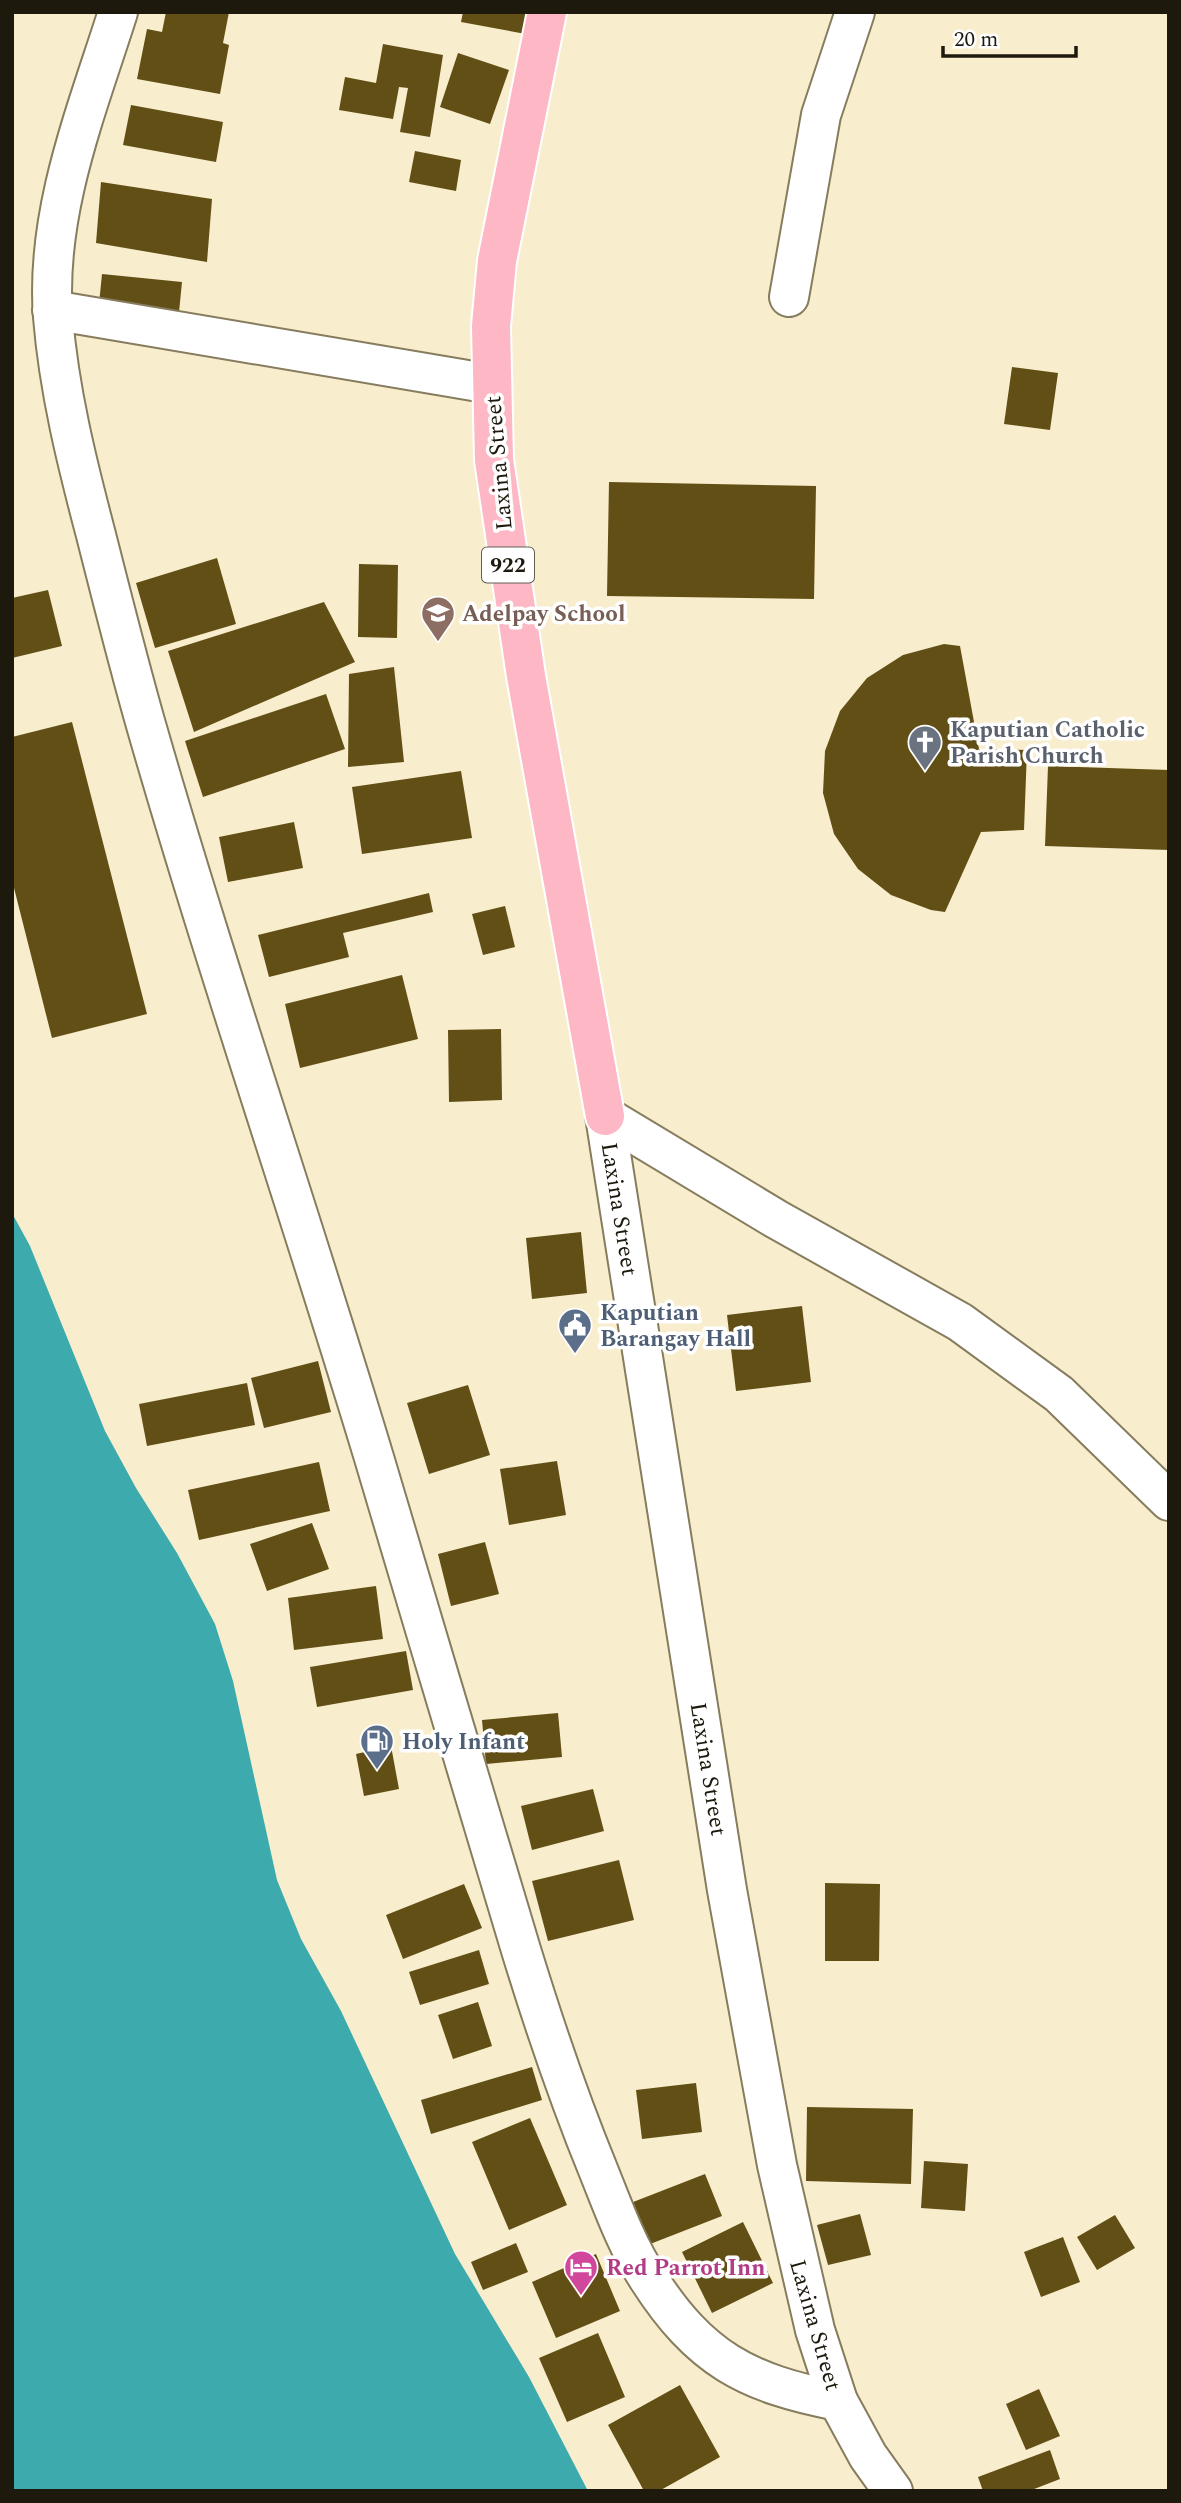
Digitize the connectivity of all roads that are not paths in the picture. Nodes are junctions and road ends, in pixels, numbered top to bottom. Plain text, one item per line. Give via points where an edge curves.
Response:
1 (117, 12) edge
2 (547, 12) edge
3 (855, 12) edge
4 (789, 298) dead end
5 (52, 310) junction
6 (491, 384) junction
7 (605, 1116) junction
8 (1169, 1501) edge
9 (838, 2402) junction
10 (893, 2491) edge

1 - 5 street via 67,173 56,238
2 - 6 main road, Laxina Street / 922 via 496,261
3 - 4 street via 821,115
5 - 6 street
5 - 9 street via 65,405 131,674 185,862 318,1272 550,2045 618,2219 645,2274 673,2313 738,2372 787,2391
6 - 7 main road, Laxina Street / 922 via 494,460 505,544
7 - 8 street via 960,1322 1059,1394
7 - 9 street, Laxina Street via 727,1890 777,2165 815,2330
9 - 10 street, Laxina Street

